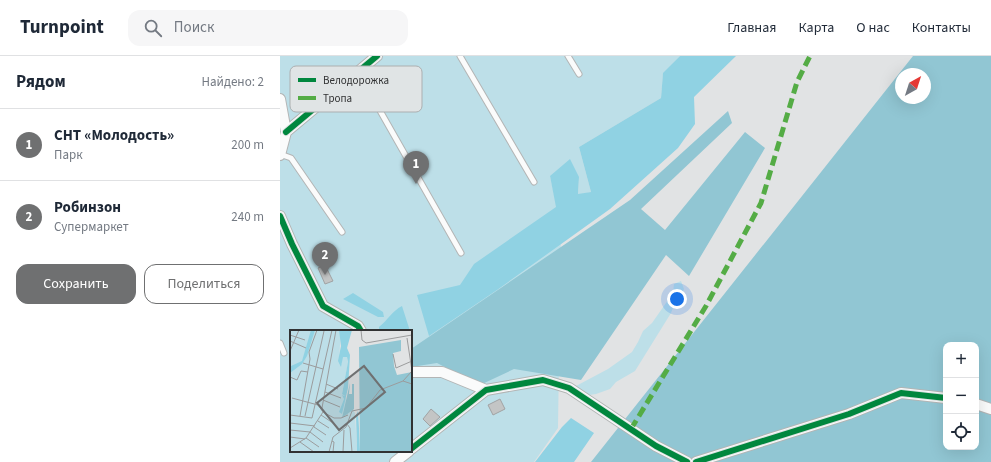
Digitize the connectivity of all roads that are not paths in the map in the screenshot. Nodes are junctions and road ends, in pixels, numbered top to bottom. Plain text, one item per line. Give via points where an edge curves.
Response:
1 (377, 56) edge
2 (460, 56) edge
3 (568, 56) edge
4 (365, 66) edge
5 (579, 74) dead end
6 (280, 100) edge
7 (310, 112) edge
8 (381, 112) edge
9 (286, 132) junction
10 (280, 154) edge
11 (534, 182) dead end
12 (280, 216) edge
13 (342, 232) dead end
14 (461, 253) dead end
15 (360, 330) edge
16 (280, 343) edge
17 (284, 353) dead end
18 (412, 372) edge
19 (486, 390) junction
20 (943, 398) edge
21 (979, 405) edge
22 (991, 409) edge
23 (412, 448) edge
24 (408, 452) edge
25 (399, 460) edge
26 (686, 462) edge
27 (696, 462) edge

1 - 4 street
2 - 11 lane
3 - 5 lane
6 - 9 street
7 - 9 street
8 - 14 lane
9 - 10 street
10 - 13 lane via 291,158
12 - 15 street via 324,306 358,326
16 - 17 lane
18 - 19 street via 442,372
19 - 23 street
19 - 26 street via 543,380 569,388 656,446
20 - 27 street via 901,393 849,414
21 - 22 street
24 - 25 street

